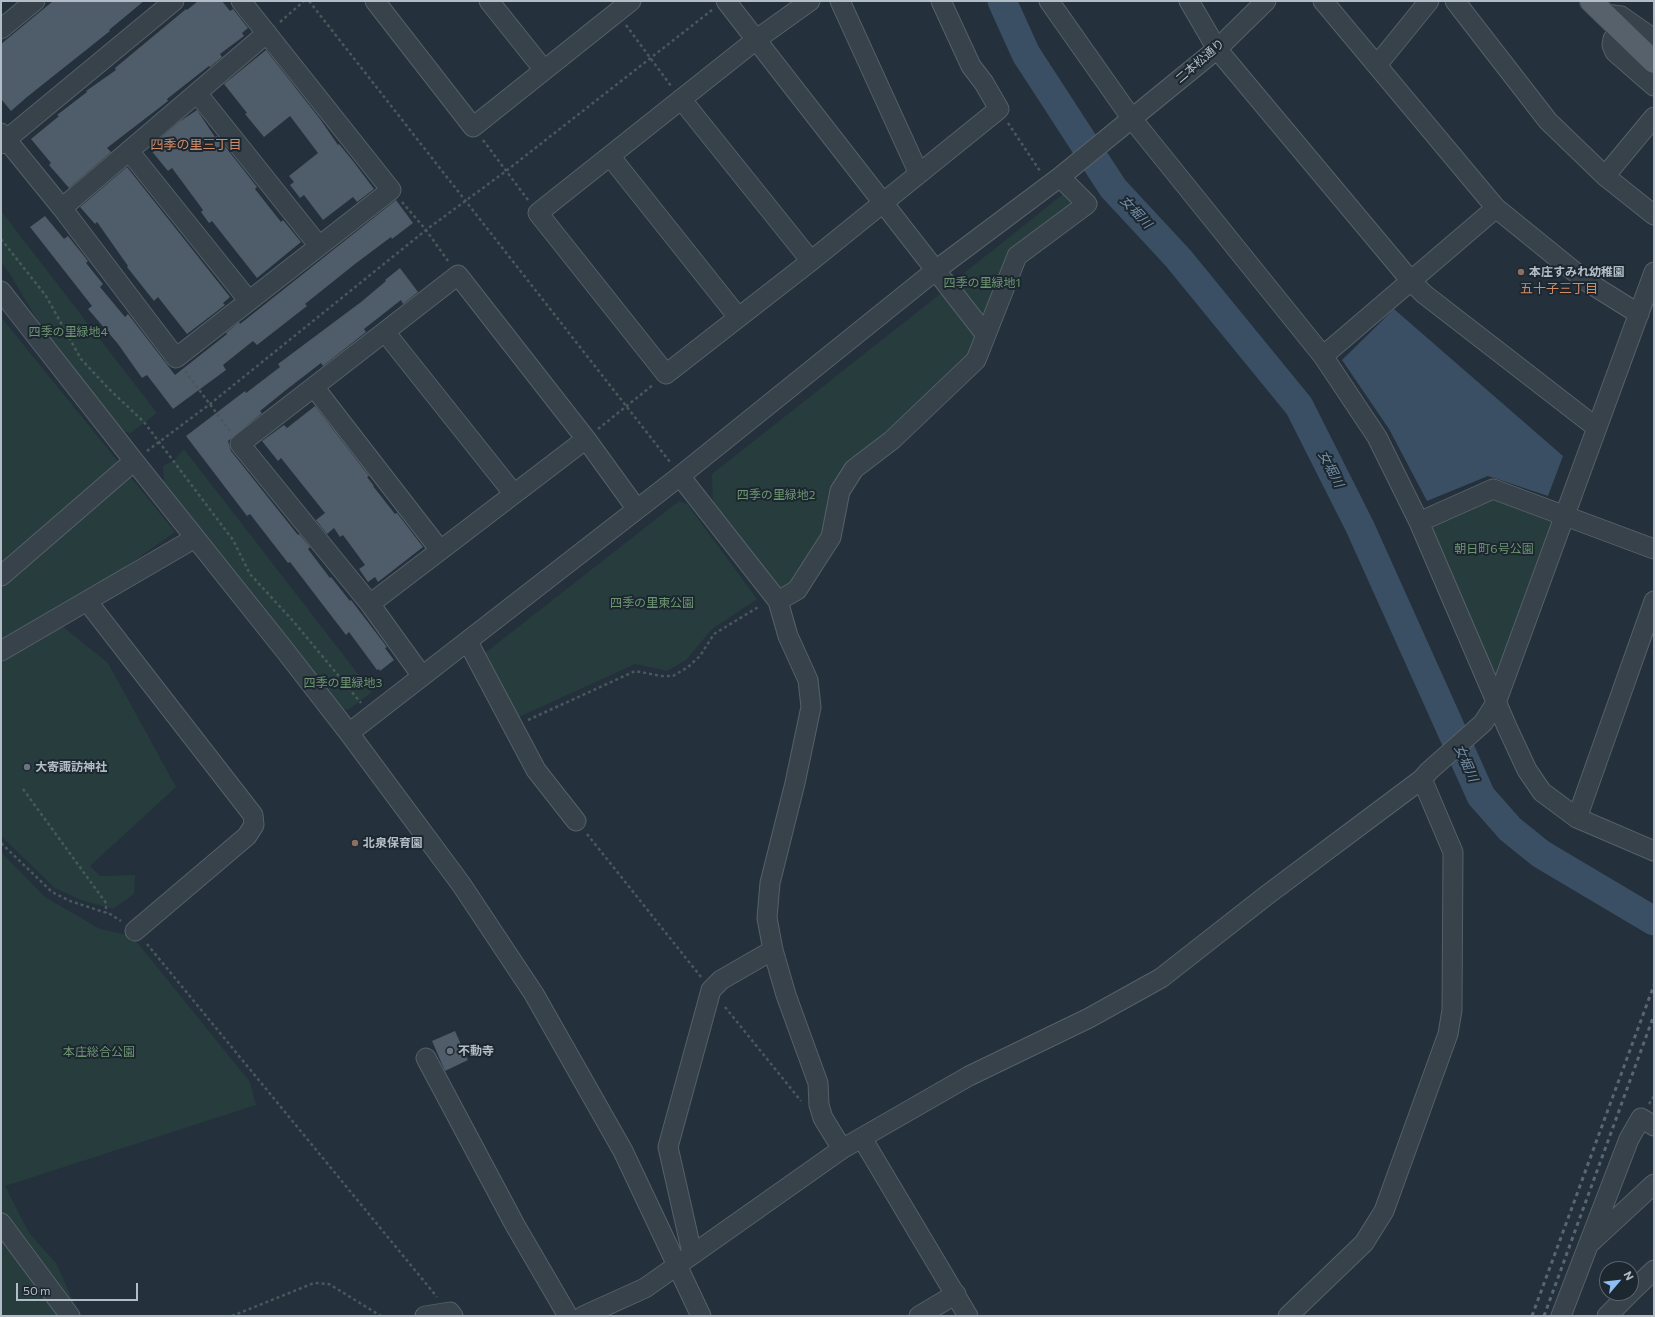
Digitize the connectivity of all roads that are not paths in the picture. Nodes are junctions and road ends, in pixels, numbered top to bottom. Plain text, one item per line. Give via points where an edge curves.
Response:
1 (174, 1) edge
2 (241, 1) edge
3 (375, 1) edge
4 (489, 1) edge
5 (810, 1) edge
6 (840, 1) edge
7 (941, 1) edge
8 (1049, 1) edge
9 (1189, 1) edge
10 (1266, 1) edge
11 (1323, 1) edge
12 (1429, 1) edge
13 (1454, 1) edge
14 (721, 4) edge
15 (23, 5) edge
16 (618, 5) edge
17 (1597, 7) edge
18 (1, 29) edge
19 (1620, 30) junction
20 (267, 33) junction
21 (757, 39) junction
22 (1654, 39) edge
23 (1217, 49) junction
24 (1654, 62) edge
25 (1377, 65) junction
26 (544, 70) junction
27 (1654, 86) edge
28 (198, 93) junction
29 (681, 99) junction
30 (1654, 117) edge
31 (1132, 119) junction
32 (3, 139) edge
33 (129, 151) junction
34 (610, 156) junction
35 (919, 174) junction
36 (1605, 176) junction
37 (1058, 178) junction
38 (883, 204) junction
39 (62, 208) junction
40 (1496, 208) junction
41 (1654, 215) edge
42 (319, 246) junction
43 (811, 261) junction
44 (936, 270) junction
45 (1654, 272) edge
46 (1411, 281) junction
47 (1, 291) edge
48 (248, 301) junction
49 (1639, 314) junction
50 (738, 317) junction
51 (385, 332) junction
52 (986, 335) junction
53 (1322, 356) junction
54 (314, 387) junction
55 (1597, 428) junction
56 (586, 439) junction
57 (134, 462) junction
58 (680, 476) junction
59 (514, 494) junction
60 (636, 508) junction
61 (1566, 516) junction
62 (1419, 522) junction
63 (195, 538) junction
64 (1654, 548) edge
65 (440, 550) junction
66 (1, 576) edge
67 (87, 601) junction
68 (778, 601) junction
69 (1654, 601) edge
70 (370, 604) junction
71 (468, 642) junction
72 (1, 651) edge
73 (422, 676) junction
74 (1496, 703) junction
75 (349, 733) junction
76 (1426, 775) junction
77 (1577, 818) junction
78 (576, 821) road end
79 (1654, 851) edge
80 (135, 931) road end
81 (773, 950) junction
82 (426, 1058) dead end
83 (1647, 1122) edge
84 (862, 1138) junction
85 (842, 1149) junction
86 (1654, 1184) edge
87 (1, 1223) edge
88 (1587, 1245) junction
89 (692, 1254) junction
90 (677, 1264) junction
91 (1654, 1270) edge
92 (1639, 1285) edge
93 (956, 1294) junction
94 (1622, 1301) edge
95 (451, 1314) edge
96 (70, 1316) edge
97 (425, 1316) edge
98 (568, 1316) edge
99 (583, 1316) edge
100 (701, 1316) edge
101 (919, 1316) edge
102 (968, 1316) edge
103 (1288, 1316) edge
104 (1561, 1316) edge
105 (1606, 1316) edge

1 - 32 street
2 - 20 street
3 - 26 street via 473,127
4 - 26 street
5 - 21 street
6 - 35 street
7 - 35 street via 971,66 999,109
8 - 31 street
9 - 23 street
10 - 23 street, 二本松通り
11 - 25 street
12 - 25 street
13 - 36 street via 1548,121
14 - 21 street
15 - 18 street
16 - 26 street
17 - 19 main road
17 - 22 street via 1621,16
19 - 24 main road
19 - 27 street via 1613,39 1615,52
20 - 28 street
20 - 42 street via 391,190
21 - 29 street
21 - 38 street
23 - 31 street, 二本松通り
23 - 46 street
25 - 40 street
28 - 33 street
28 - 42 street
29 - 34 street
29 - 43 street
30 - 36 street
31 - 37 street, 二本松通り
31 - 53 street
32 - 39 street
33 - 39 street
33 - 48 street
34 - 50 street
34 - 50 street via 538,213 666,374
35 - 38 street
36 - 41 street
37 - 44 street, 二本松通り
37 - 52 street via 1087,204 1017,256
38 - 43 street
38 - 44 street
39 - 48 street via 176,358
40 - 46 street
40 - 49 street via 1586,281
42 - 48 street
43 - 50 street
44 - 52 street
44 - 58 street, 二本松通り
45 - 49 street
46 - 53 street
46 - 55 street via 1424,294
47 - 57 street
49 - 55 street
51 - 54 street
51 - 56 street via 458,275
51 - 59 street
52 - 68 street via 976,360 892,440 854,469 840,490 831,536 797,590
53 - 62 street via 1376,437
54 - 65 street
54 - 70 street via 240,444
55 - 61 street
56 - 59 street
56 - 60 street
57 - 63 street
57 - 66 street
58 - 60 street, 二本松通り
58 - 68 street
59 - 65 street
60 - 71 street, 二本松通り
61 - 62 street via 1493,489
61 - 64 street
61 - 74 street
62 - 74 street
63 - 67 street
63 - 75 street
65 - 70 street
67 - 72 street
67 - 80 street via 253,815 254,825 247,836
68 - 81 street via 788,636 808,680 811,707 770,883 767,918
69 - 77 street
70 - 73 street
71 - 73 street, 二本松通り
71 - 78 street via 536,770
73 - 75 street, 二本松通り
74 - 76 street via 1483,723
74 - 77 street via 1527,770 1542,792
75 - 90 street via 462,884 534,994 623,1151
76 - 84 street via 1161,978 1089,1018 968,1076
76 - 103 street via 1453,852 1452,1010 1448,1034 1384,1211 1364,1243
77 - 79 street
81 - 85 street via 786,995 818,1083 819,1105 823,1118
81 - 89 street via 721,980 711,990 668,1147
82 - 98 street via 515,1225
83 - 88 street via 1629,1138
84 - 85 street
84 - 93 street
85 - 89 street
86 - 88 street
87 - 96 street
88 - 104 street
89 - 90 street
90 - 99 street via 645,1288
90 - 100 street
91 - 92 street
93 - 101 street
93 - 102 street
94 - 105 street
95 - 97 street

